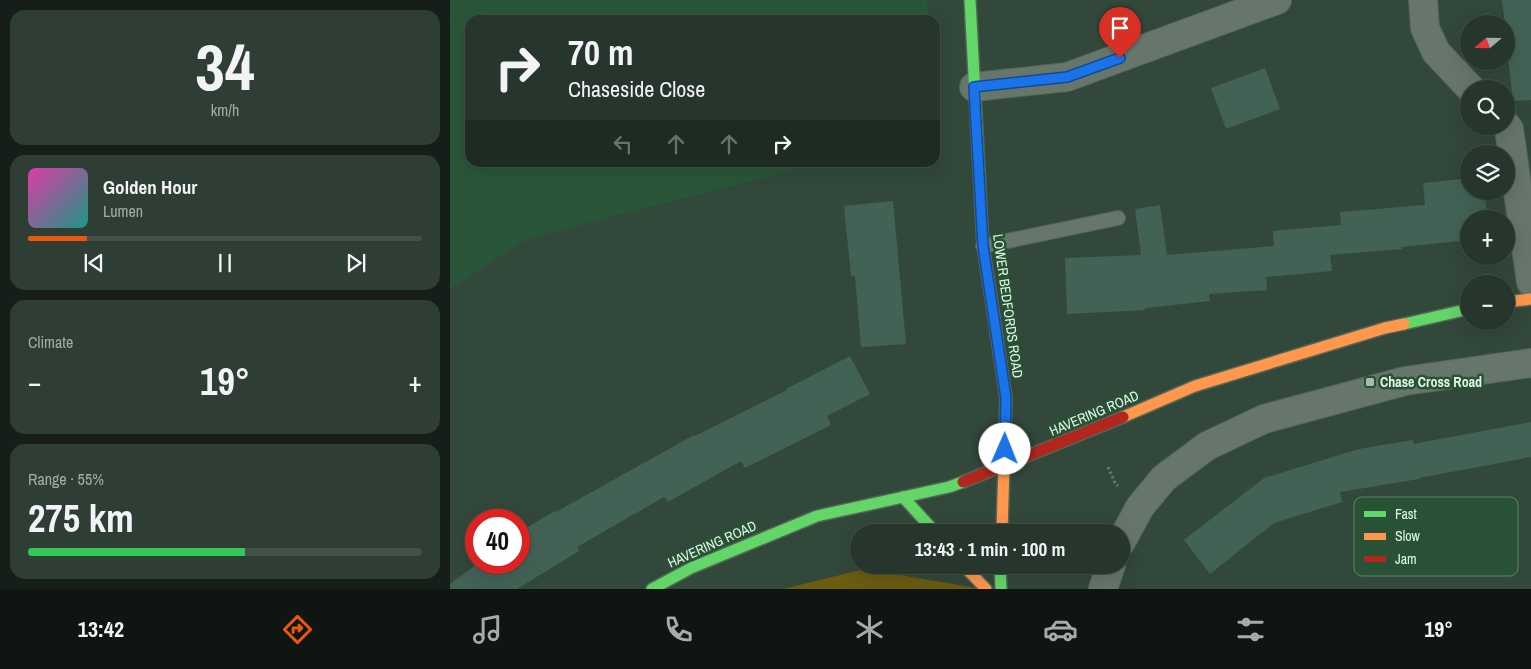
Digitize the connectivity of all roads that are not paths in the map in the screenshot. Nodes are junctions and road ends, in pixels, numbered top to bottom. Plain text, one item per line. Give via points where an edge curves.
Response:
1 (970, 0) edge
2 (1277, 0) edge
3 (1423, 0) edge
4 (1462, 80) edge
5 (974, 87) junction
6 (1511, 135) edge
7 (1118, 218) dead end
8 (983, 246) junction
9 (1531, 282) edge
10 (1531, 299) edge
11 (1515, 301) edge
12 (1460, 311) edge
13 (1531, 363) edge
14 (1005, 466) junction
15 (903, 497) junction
16 (928, 524) edge
17 (1002, 524) edge
18 (1130, 525) edge
19 (972, 574) edge
20 (1000, 574) edge
21 (1109, 574) edge
22 (652, 589) edge
23 (986, 589) edge
24 (1000, 589) edge
25 (1103, 589) edge

1 - 5 main road, LOWER BEDFORDS ROAD
2 - 5 street via 1067,77
3 - 4 street via 1425,28 1436,52
5 - 8 main road, LOWER BEDFORDS ROAD
6 - 9 street
7 - 8 lane
8 - 14 main road, LOWER BEDFORDS ROAD via 1006,398
10 - 11 main road
12 - 14 main road, HAVERING ROAD via 1385,328 1195,386
13 - 18 street via 1405,381 1264,419 1207,446 1164,478 1140,507
14 - 15 main road, HAVERING ROAD via 949,487
14 - 17 main road
15 - 16 main road
15 - 22 main road, HAVERING ROAD via 817,516 691,568
19 - 23 main road
20 - 24 main road
21 - 25 street

